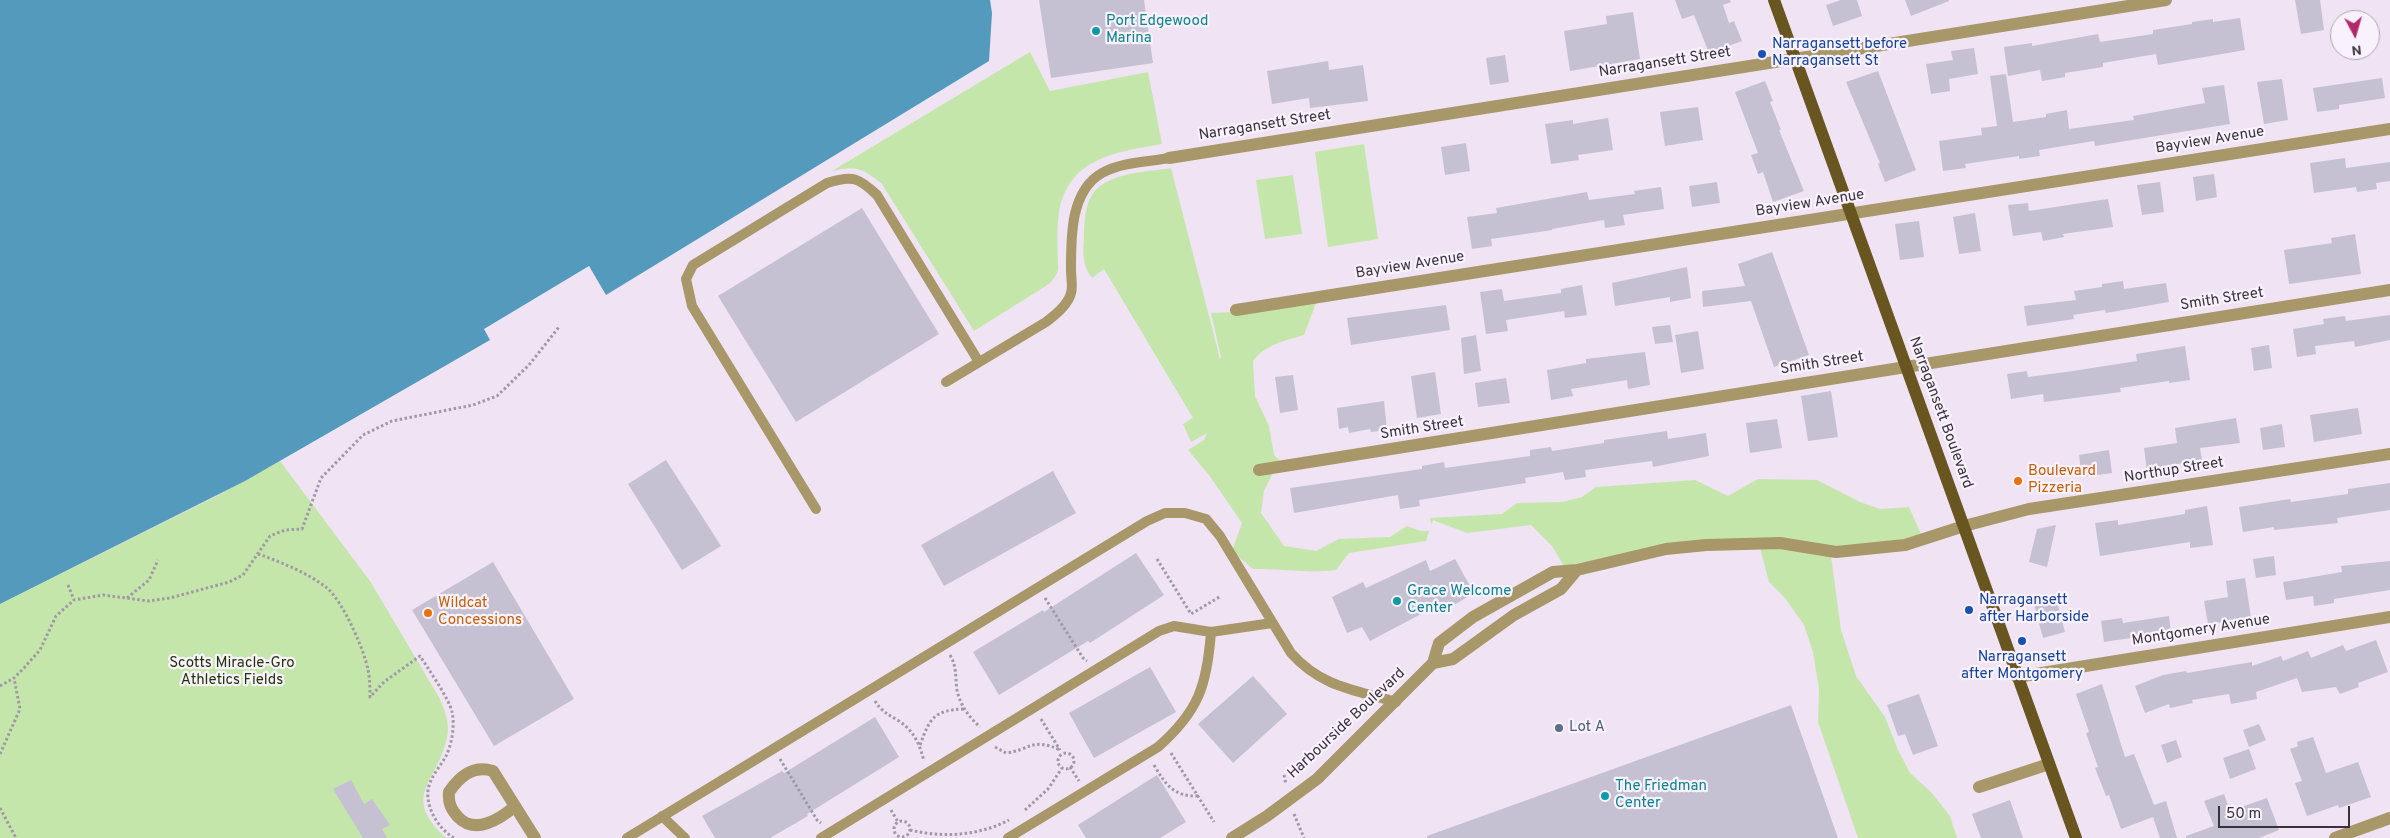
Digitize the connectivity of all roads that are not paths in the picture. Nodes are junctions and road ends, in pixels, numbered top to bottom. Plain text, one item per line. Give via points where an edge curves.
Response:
1 (1774, 0) edge
2 (2166, 0) edge
3 (1795, 59) junction
4 (2390, 129) edge
5 (1169, 158) joint
6 (1850, 215) junction
7 (2390, 290) edge
8 (1236, 310) dead end
9 (979, 362) junction
10 (1906, 367) junction
11 (946, 382) dead end
12 (2390, 454) edge
13 (1259, 470) dead end
14 (816, 509) dead end
15 (1964, 526) junction
16 (1577, 570) junction
17 (2390, 617) edge
18 (1272, 623) junction
19 (1211, 632) junction
20 (1433, 663) junction
21 (2016, 677) junction
22 (1396, 702) junction
23 (2049, 764) junction
24 (1979, 787) dead end
25 (514, 807) junction
26 (662, 816) junction
27 (2390, 818) edge
28 (534, 838) edge
29 (626, 838) edge
30 (685, 838) edge
31 (821, 838) edge
32 (1008, 838) edge
33 (1232, 838) edge
34 (2076, 838) edge
35 (2335, 838) edge

1 - 3 main road, Narragansett Boulevard
2 - 3 street, Narragansett Street
3 - 5 street, Narragansett Street
3 - 6 main road, Narragansett Boulevard
4 - 6 street, Bayview Avenue
5 - 9 lane via 1118,166 1088,185 1075,214 1071,294 1046,322
6 - 8 street, Bayview Avenue
6 - 10 main road, Narragansett Boulevard
7 - 10 street, Smith Street
9 - 11 lane
9 - 14 lane via 877,195 863,182 846,177 827,183 693,265 686,279 692,306
10 - 13 street, Smith Street
10 - 15 main road, Narragansett Boulevard
12 - 15 street, Northup Street via 2028,510
15 - 16 street, Harbourside Boulevard via 1905,545 1836,552 1780,543 1706,544 1666,549
15 - 21 main road, Narragansett Boulevard
16 - 20 street via 1561,589 1514,615 1453,659
16 - 20 street, Harbourside Boulevard via 1553,572 1473,617 1439,643
17 - 21 street, Montgomery Avenue
18 - 19 lane
18 - 22 lane via 1305,669 1323,680
18 - 26 lane via 1220,536 1206,519 1185,513 1165,513 1146,521
19 - 31 lane via 1174,626 1158,631
19 - 32 lane via 1204,682 1196,705 1180,728 1158,747
20 - 22 street, Harbourside Boulevard
21 - 23 main road, Narragansett Boulevard
22 - 33 street, Harbourside Boulevard via 1317,779
23 - 24 street
23 - 34 main road, Narragansett Boulevard
25 - 25 street via 488,824 470,824 462,821 451,809 449,792 457,780 484,768 494,771
25 - 28 street
26 - 29 lane
26 - 30 lane
27 - 35 street

